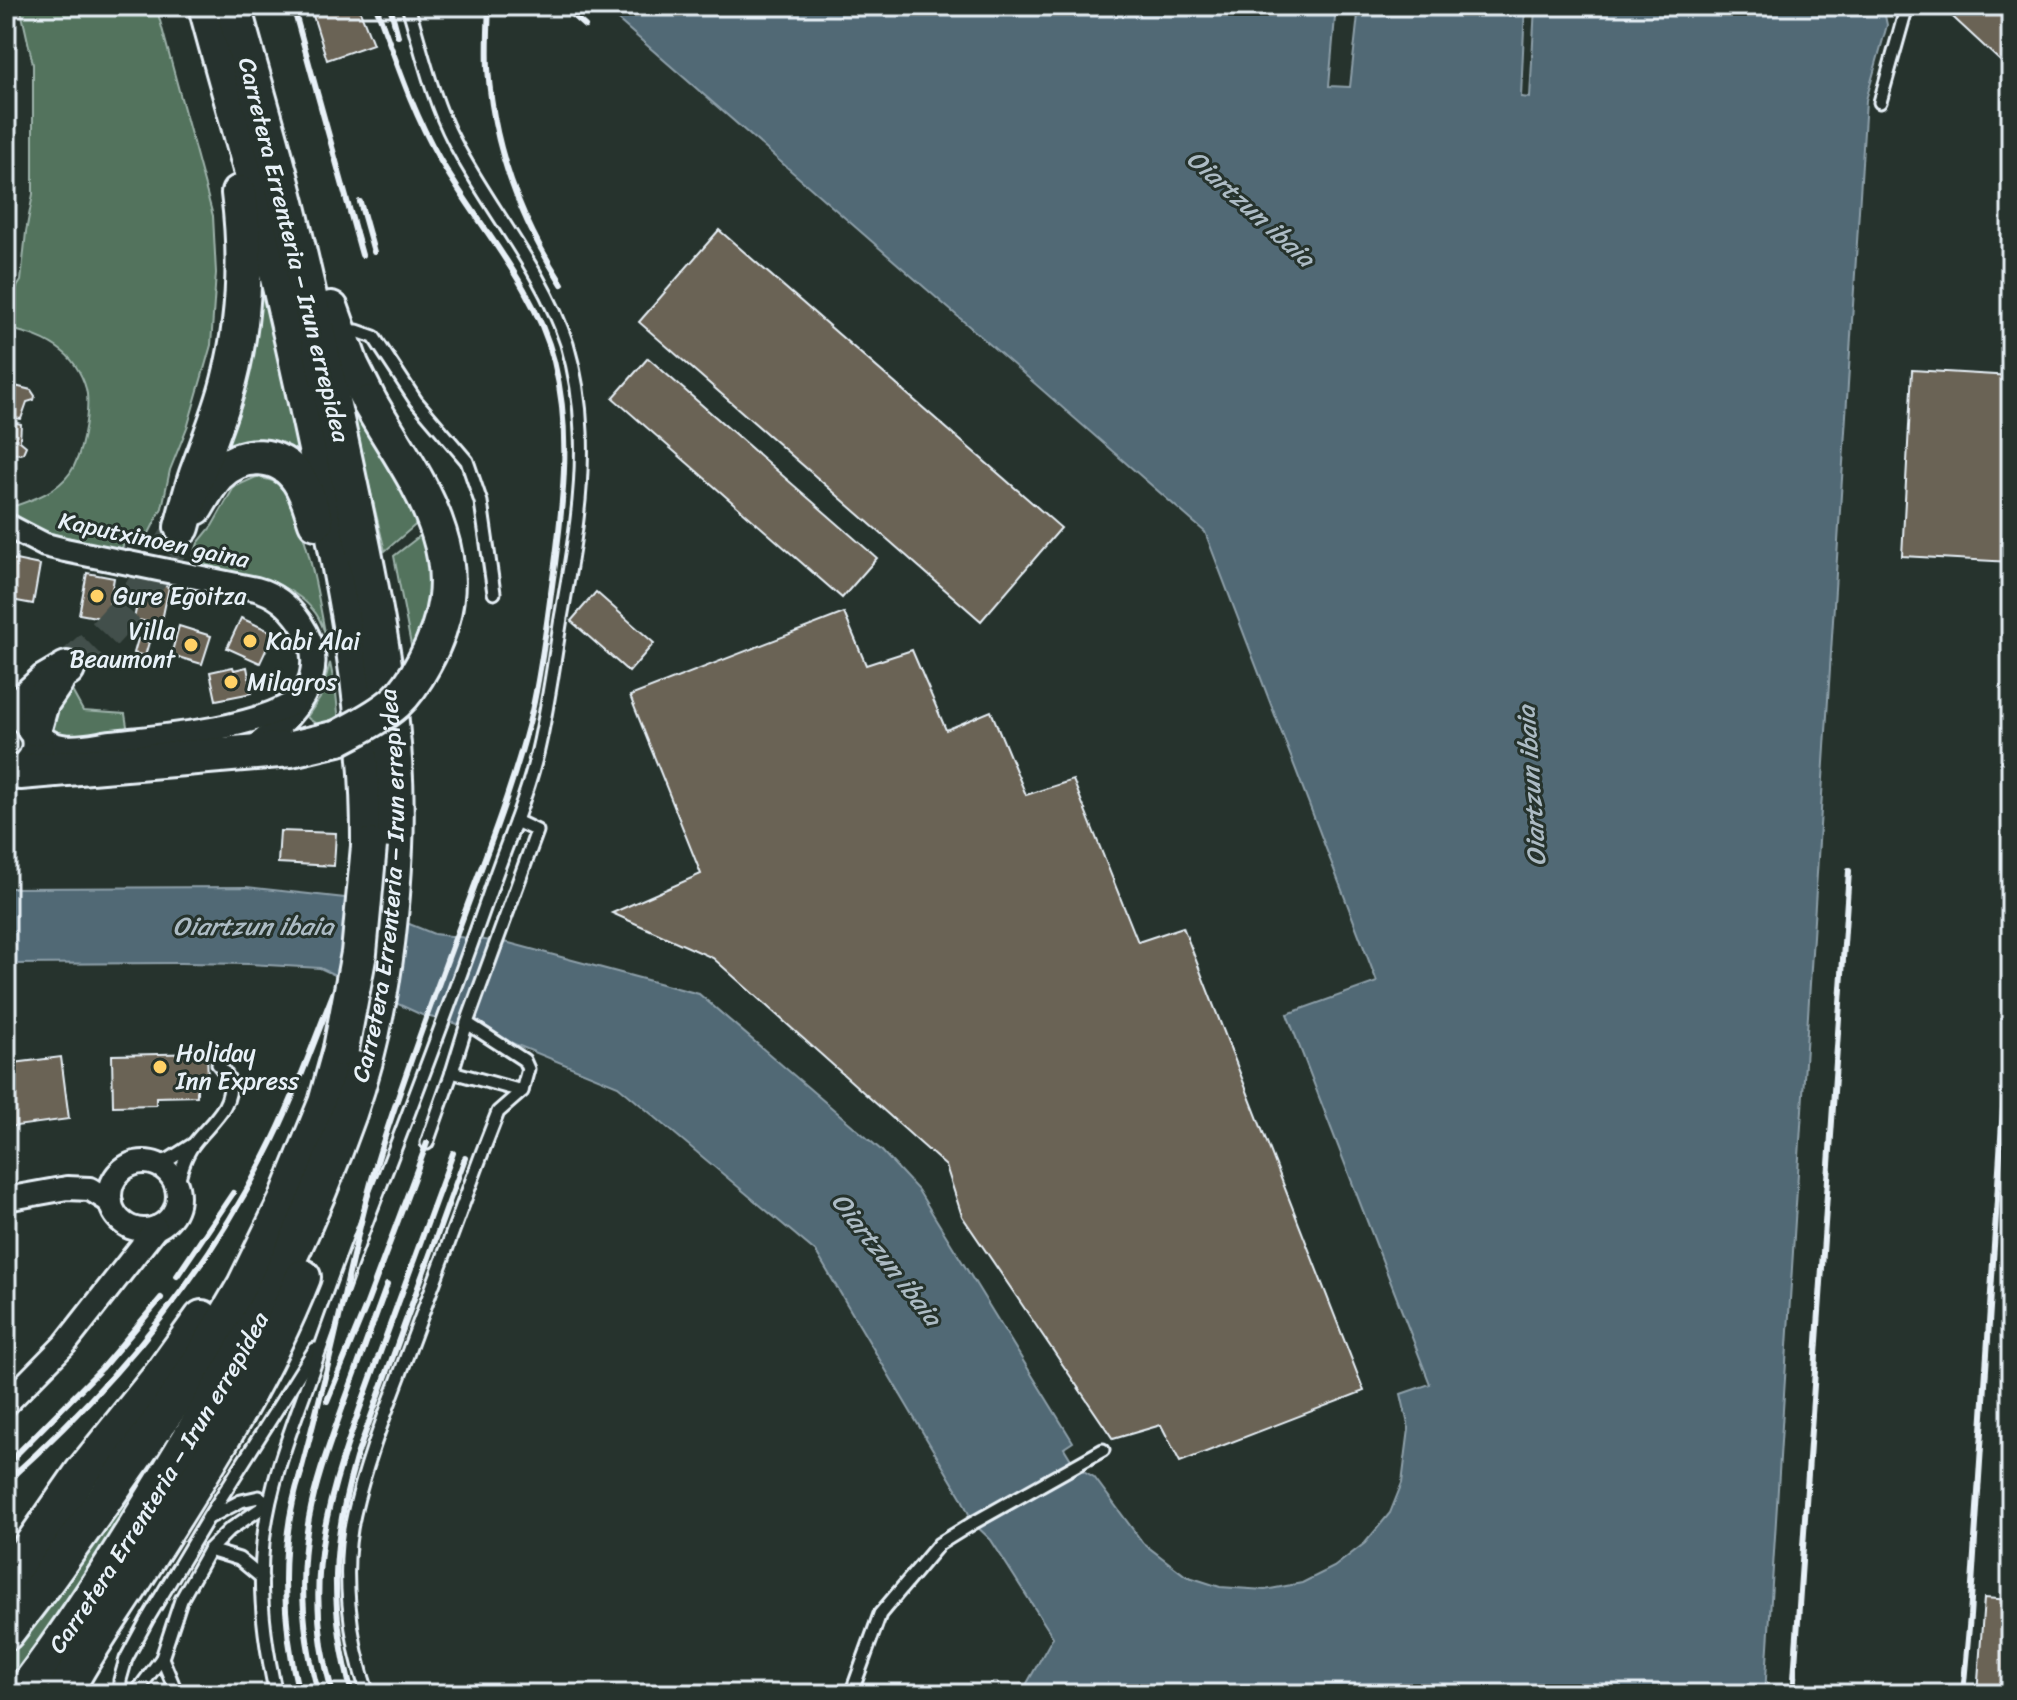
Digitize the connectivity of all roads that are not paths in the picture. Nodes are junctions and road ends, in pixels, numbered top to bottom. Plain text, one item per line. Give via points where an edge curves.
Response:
1 (206, 6) edge
2 (233, 6) edge
3 (408, 6) edge
4 (1907, 6) edge
5 (1880, 102) dead end
6 (232, 103) junction
7 (290, 214) junction
8 (337, 330) junction
9 (6, 525) edge
10 (343, 580) junction
11 (494, 593) dead end
12 (304, 696) junction
13 (21, 720) edge
14 (245, 754) junction
15 (13, 774) edge
16 (516, 821) junction
17 (382, 846) junction
18 (468, 1022) junction
19 (354, 1051) junction
20 (218, 1064) dead end
21 (452, 1072) junction
22 (522, 1091) junction
23 (349, 1112) junction
24 (427, 1143) dead end
25 (192, 1145) junction
26 (154, 1164) junction
27 (122, 1171) junction
28 (177, 1187) junction
29 (90, 1189) junction
30 (6, 1199) edge
31 (286, 1201) junction
32 (116, 1211) junction
33 (156, 1228) junction
34 (114, 1283) junction
35 (326, 1332) junction
36 (6, 1404) edge
37 (1103, 1450) dead end
38 (82, 1473) junction
39 (269, 1503) junction
40 (208, 1518) junction
41 (6, 1540) edge
42 (209, 1550) junction
43 (262, 1578) junction
44 (6, 1582) edge
45 (6, 1633) edge
46 (162, 1658) junction
47 (22, 1694) edge
48 (64, 1694) edge
49 (120, 1694) edge
50 (135, 1694) edge
51 (177, 1694) edge
52 (276, 1694) edge
53 (368, 1694) edge
54 (851, 1694) edge

1 - 6 main road, Carretera Errenteria – Irun errepidea
2 - 7 main road, Carretera Errenteria – Irun errepidea
3 - 16 lane via 442,118 543,289 567,344 576,389 579,500 568,583 537,752
4 - 5 lane
6 - 10 main road, Carretera Errenteria – Irun errepidea via 288,320
6 - 10 main road via 229,150 244,228 238,340 182,527 217,475 238,460 270,458 299,480
7 - 8 main road via 315,258
7 - 17 main road, Carretera Errenteria – Irun errepidea via 358,522 387,688 395,788
8 - 11 lane via 374,337 416,401 467,461 481,502
8 - 14 main road, bridge via 439,533 446,562 444,616 417,676 397,701 366,723 338,738
9 - 12 street, Kaputxinoen gaina via 45,545 272,595 296,617 312,644 313,676
10 - 17 main road, Carretera Errenteria – Irun errepidea via 361,691 369,789
12 - 13 street via 264,716 190,732 67,747 50,743
12 - 14 street, Kaputxinoen gaina
13 - 15 main road via 38,745 34,758
14 - 15 main road
16 - 18 lane via 537,831
16 - 35 lane
17 - 19 main road, Carretera Errenteria – Irun errepidea, bridge via 359,953
18 - 21 lane
18 - 22 lane via 524,1060 528,1069
19 - 23 main road, Carretera Errenteria – Irun errepidea
19 - 31 main road, Carretera Errenteria – Irun errepidea via 326,1103
20 - 25 lane via 229,1077 229,1092 223,1109
21 - 22 lane
21 - 24 lane
22 - 53 lane via 498,1112 373,1449 353,1517 349,1603
23 - 47 main road, Carretera Errenteria – Irun errepidea via 299,1236 240,1354 116,1558
23 - 48 main road via 345,1171 264,1367
25 - 26 lane
25 - 28 lane
26 - 27 street
26 - 28 street
27 - 29 street
27 - 32 street via 111,1191
28 - 33 street via 176,1209
29 - 30 street
29 - 32 street
31 - 38 main road via 161,1375
31 - 45 main road, Carretera Errenteria – Irun errepidea via 245,1285 183,1388
32 - 33 street via 130,1227
32 - 34 street via 123,1247
33 - 34 street
34 - 36 street via 65,1344
35 - 39 lane
35 - 40 lane
37 - 54 lane via 939,1544 880,1614
38 - 41 main road
38 - 44 main road
39 - 40 lane via 259,1497 241,1501
39 - 42 lane
39 - 43 lane
40 - 49 lane via 126,1659
42 - 43 lane via 239,1559
42 - 46 lane via 181,1600
43 - 52 lane via 265,1638
46 - 50 lane
46 - 51 lane

